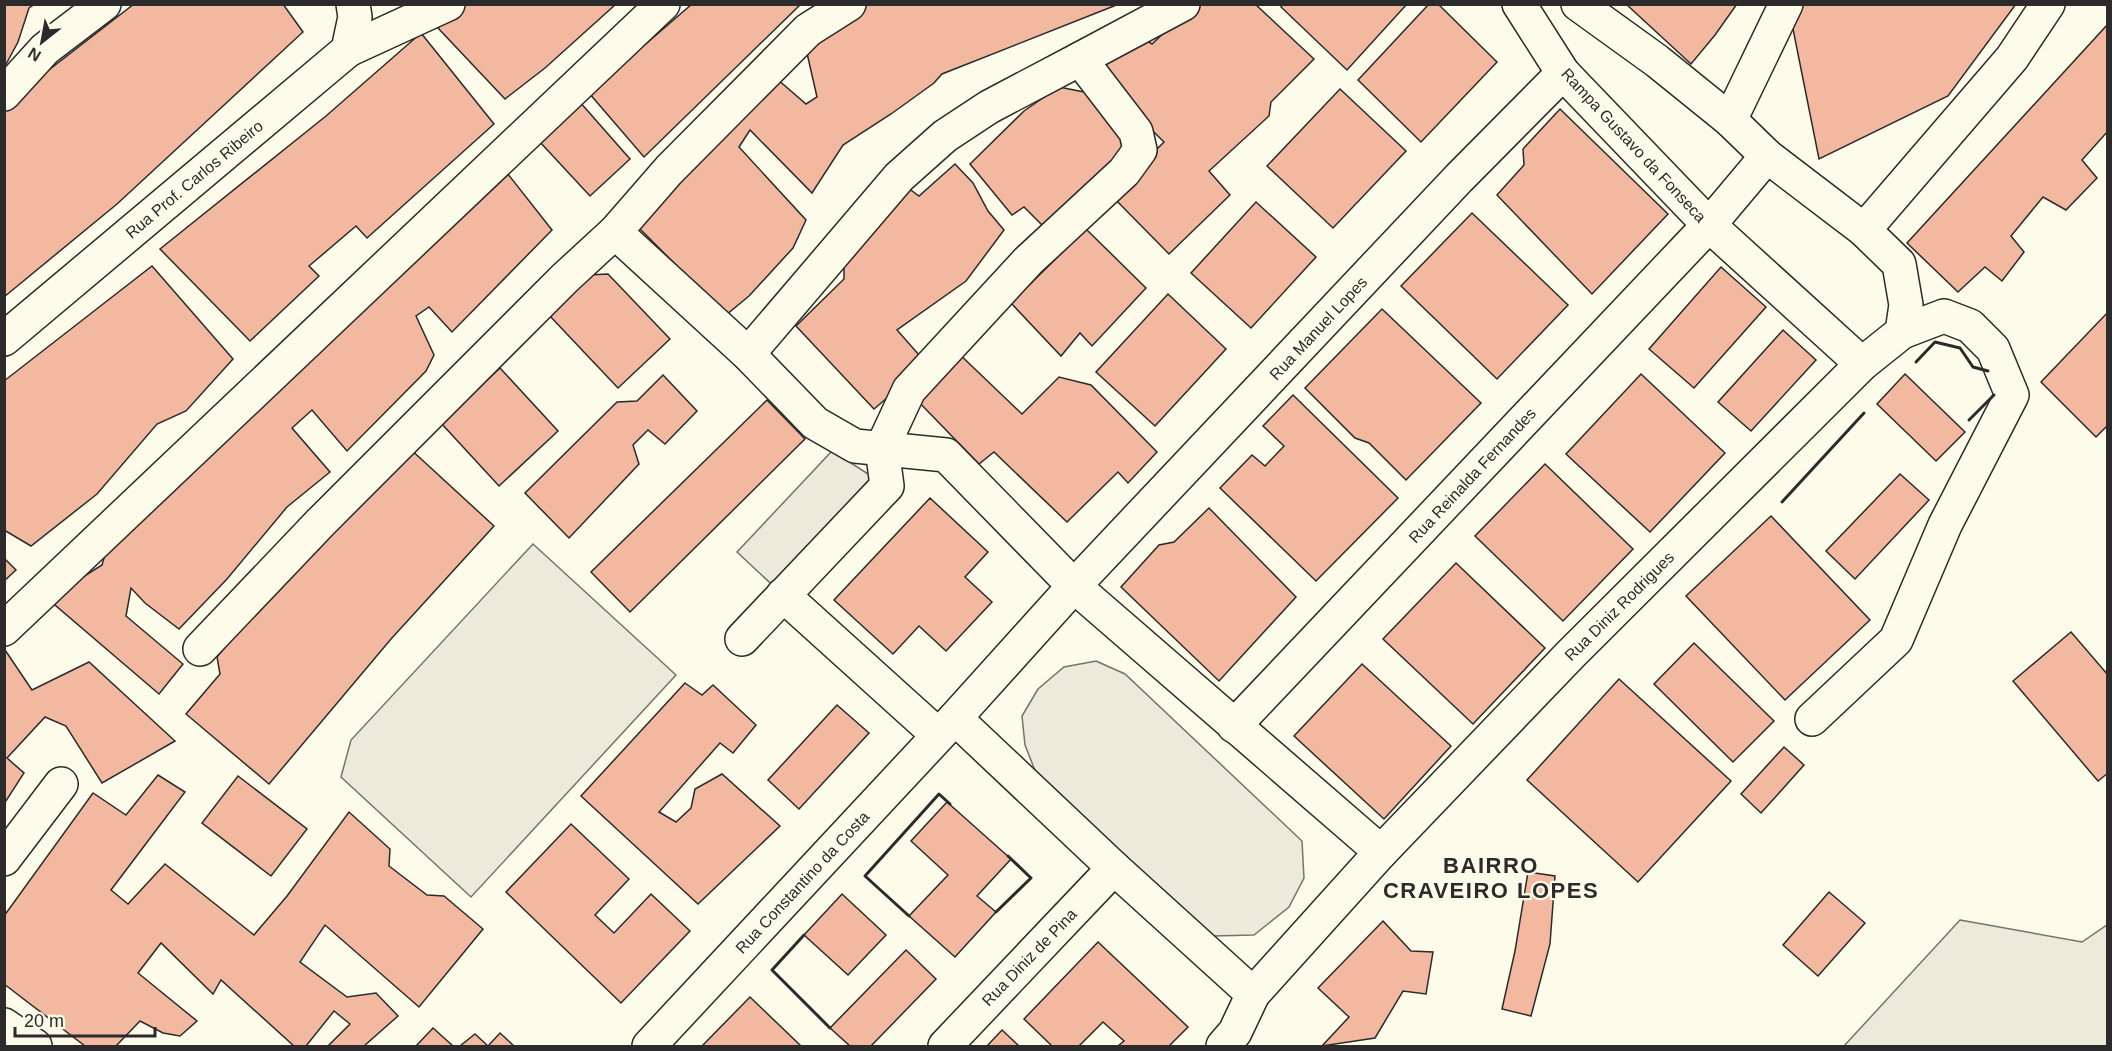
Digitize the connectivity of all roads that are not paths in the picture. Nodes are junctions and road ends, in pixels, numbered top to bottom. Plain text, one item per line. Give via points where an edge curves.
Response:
1 (104, 4) edge
2 (353, 4) edge
3 (448, 4) edge
4 (663, 4) edge
5 (849, 4) edge
6 (1183, 4) edge
7 (1519, 4) edge
8 (1578, 4) edge
9 (1786, 4) edge
10 (2048, 4) edge
11 (348, 50) junction
12 (1080, 59) junction
13 (1563, 72) junction
14 (4, 94) edge
15 (1730, 120) junction
16 (1767, 156) junction
17 (1709, 225) junction
18 (1864, 230) junction
19 (615, 232) junction
20 (1902, 332) junction
21 (4, 339) edge
22 (748, 354) junction
23 (1862, 364) junction
24 (882, 448) junction
25 (1074, 586) junction
26 (783, 596) junction
27 (4, 628) edge
28 (742, 639) dead end
29 (200, 649) dead end
30 (1812, 719) dead end
31 (1234, 726) junction
32 (946, 727) junction
33 (61, 784) dead end
34 (1381, 852) junction
35 (4, 859) edge
36 (1114, 868) junction
37 (1253, 994) junction
38 (4, 1025) edge
39 (1232, 1042) edge
40 (35, 1047) edge
41 (649, 1047) edge
42 (945, 1047) edge

1 - 14 street via 45,49
2 - 11 street via 355,16
3 - 11 street, Rua Prof. Carlos Ribeiro
4 - 27 street
5 - 19 street via 808,30 669,170
6 - 12 street
7 - 13 street, Rampa Gustavo da Fonseca
8 - 15 street
9 - 15 street
10 - 18 street via 2012,58
11 - 21 street, Rua Prof. Carlos Ribeiro
12 - 22 street via 989,107 945,136 899,177
12 - 24 street via 1136,132 1140,150 1124,172 1028,261 909,390
13 - 17 street, Rampa Gustavo da Fonseca
13 - 25 street, Rua Manuel Lopes
15 - 16 street
16 - 17 street, Rua Reinalda Fernandes
16 - 18 street
17 - 23 street, Rampa Gustavo da Fonseca
17 - 31 street, Rua Reinalda Fernandes
18 - 20 street via 1899,264 1906,306
19 - 22 street
19 - 29 street via 329,514
20 - 23 street, Rua Diniz Rodrigues
20 - 30 street, Rua Diniz Rodrigues via 1944,316 1970,326 1993,349 2012,394 1945,525 1896,640
22 - 24 street via 815,423 855,446
23 - 34 street, Rua Diniz Rodrigues via 1571,654
24 - 25 street via 946,455
24 - 26 street via 887,486
25 - 31 street
25 - 32 street, Rua Manuel Lopes
26 - 28 street
26 - 32 street
31 - 34 street
32 - 36 street
32 - 41 street, Rua Constantino da Costa
33 - 35 street
34 - 37 street, Rua Diniz Rodrigues
36 - 37 street
36 - 42 street, Rua Diniz de Pina
37 - 39 street, Rua Diniz Rodrigues
38 - 40 street

